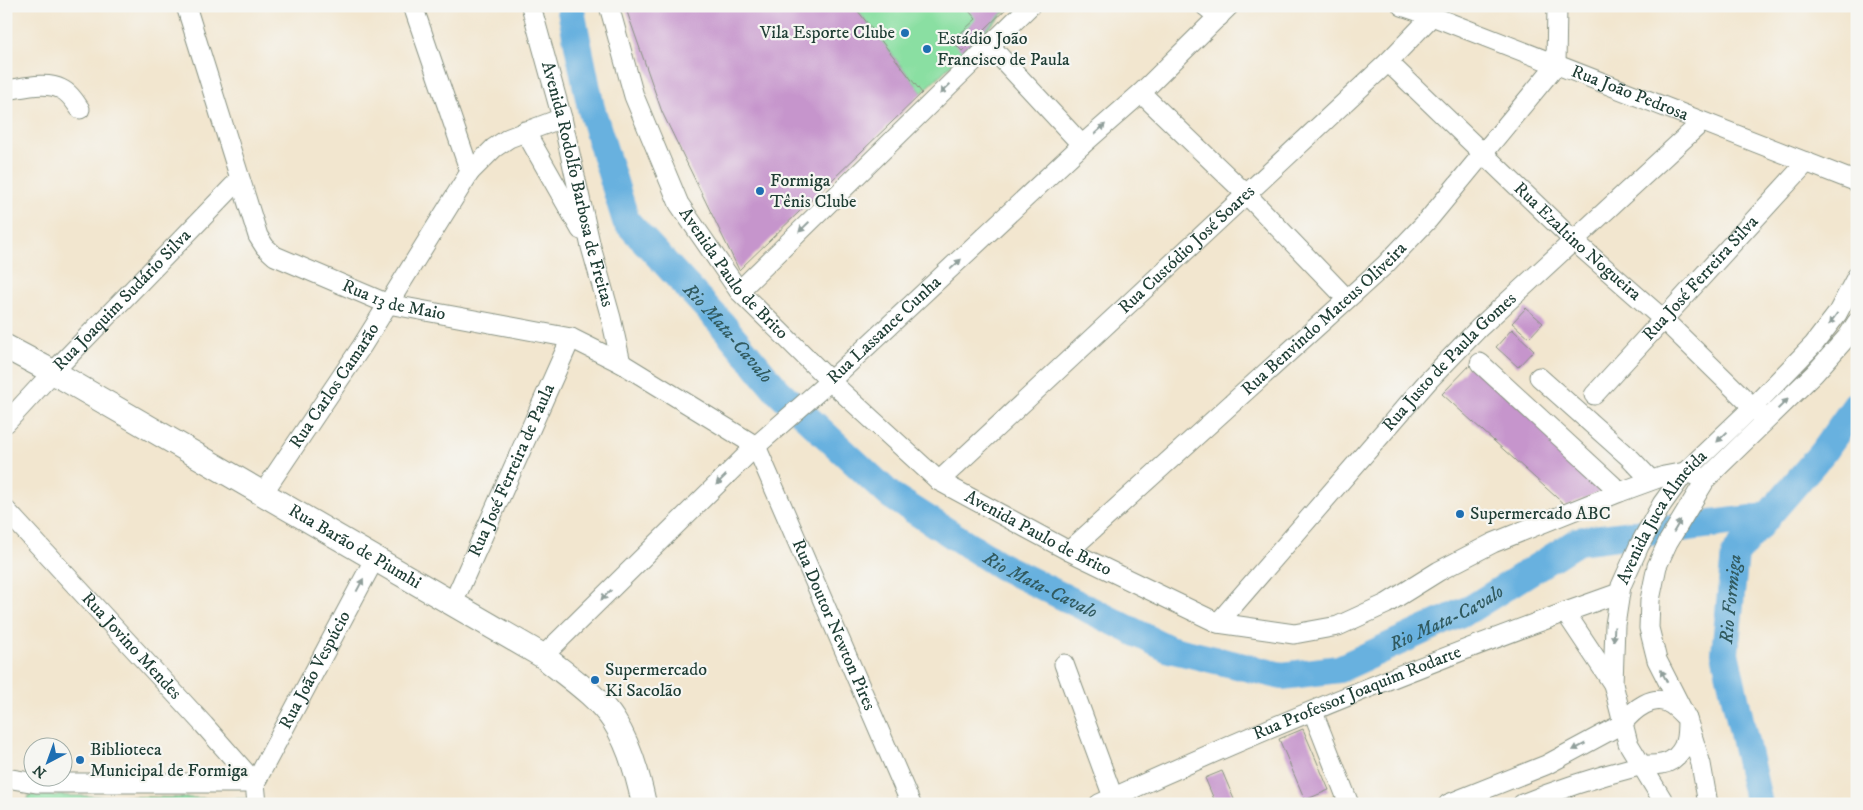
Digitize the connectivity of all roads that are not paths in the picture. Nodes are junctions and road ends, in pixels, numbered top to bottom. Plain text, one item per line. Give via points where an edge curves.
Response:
1 (186, 6) edge
2 (413, 6) edge
3 (531, 6) edge
4 (609, 6) edge
5 (1030, 6) edge
6 (1402, 6) edge
7 (1556, 6) edge
8 (1218, 10) edge
9 (1432, 16) junction
10 (990, 46) junction
11 (1388, 62) junction
12 (1556, 65) junction
13 (6, 90) edge
14 (1141, 93) junction
15 (80, 109) dead end
16 (562, 118) junction
17 (1702, 122) junction
18 (525, 132) junction
19 (1082, 145) junction
20 (1483, 154) junction
21 (1807, 162) junction
22 (470, 172) junction
23 (240, 179) junction
24 (1857, 182) edge
25 (1247, 194) junction
26 (1574, 240) junction
27 (590, 247) junction
28 (1857, 276) edge
29 (739, 291) junction
30 (1347, 299) junction
31 (388, 304) junction
32 (1664, 320) junction
33 (1857, 322) edge
34 (571, 338) junction
35 (6, 347) edge
36 (621, 363) junction
37 (1480, 363) dead end
38 (53, 372) junction
39 (1539, 377) dead end
40 (830, 381) junction
41 (1594, 395) dead end
42 (1753, 407) junction
43 (1767, 420) junction
44 (6, 423) edge
45 (756, 446) junction
46 (1684, 472) junction
47 (1651, 480) junction
48 (939, 482) junction
49 (1703, 483) junction
50 (1620, 492) junction
51 (263, 493) junction
52 (6, 510) edge
53 (1069, 551) junction
54 (375, 558) junction
55 (1620, 589) junction
56 (452, 603) junction
57 (1565, 612) junction
58 (1218, 623) junction
59 (544, 656) junction
60 (1064, 664) dead end
61 (1613, 684) junction
62 (1313, 712) junction
63 (1687, 719) junction
64 (1622, 724) junction
65 (1546, 765) junction
66 (1641, 765) junction
67 (6, 778) edge
68 (255, 783) junction
69 (1552, 797) edge
70 (1106, 801) edge
71 (257, 804) edge
72 (644, 804) edge
73 (911, 804) edge
74 (1349, 804) edge
75 (1448, 804) edge
76 (1522, 804) edge
77 (1666, 804) edge
78 (1708, 804) edge

1 - 23 street, Rua 13 de Maio
2 - 22 street
3 - 16 street, Avenida Rodolfo Barbosa de Freitas
4 - 29 street, Avenida Paulo de Brito via 634,96 679,204
5 - 10 street
6 - 9 street, Rua João Pedrosa
7 - 12 street
8 - 14 street, Rua Lassance Cunha
9 - 11 street, Rua Custódio José Soares
9 - 12 street, Rua João Pedrosa
10 - 19 street
10 -> 29 street
11 - 20 street, Rua Ezaltino Nogueira
11 - 25 street, Rua Custódio José Soares
12 - 17 street, Rua João Pedrosa
12 - 20 street, Rua Benvindo Mateus Oliveira
13 - 15 street via 46,86 61,88
19 -> 14 street, Rua Lassance Cunha
14 - 25 street
16 - 18 street, Rua Carlos Camarão
16 - 27 street, Avenida Rodolfo Barbosa de Freitas
17 - 21 street, Rua João Pedrosa
17 - 26 street, Rua Justo de Paula Gomes
18 - 22 street, Rua Carlos Camarão via 494,148
18 - 27 street
40 -> 19 street, Rua Lassance Cunha
20 - 26 street, Rua Ezaltino Nogueira
20 - 30 street, Rua Benvindo Mateus Oliveira via 1428,220
21 - 24 street, Rua João Pedrosa
21 - 32 street, Rua José Ferreira Silva
22 - 31 street, Rua Carlos Camarão
23 - 31 street, Rua 13 de Maio via 258,236 270,252
23 - 38 street, Rua Joaquim Sudário Silva
25 - 30 street
25 - 48 street, Rua Custódio José Soares
26 - 32 street, Rua Ezaltino Nogueira
26 - 58 street, Rua Justo de Paula Gomes via 1479,328 1428,381
27 - 36 street, Avenida Rodolfo Barbosa de Freitas
28 -> 42 street, Avenida Juca Almeida via 1837,314 1814,344
29 - 40 street, Avenida Paulo de Brito
30 - 53 street, Rua Benvindo Mateus Oliveira
31 - 34 street, Rua 13 de Maio
31 - 51 street, Rua Carlos Camarão
32 - 41 street, Rua José Ferreira Silva
32 - 42 street, Rua Ezaltino Nogueira
43 -> 33 street, Avenida Juca Almeida via 1820,367
34 - 36 street, Rua 13 de Maio
34 - 56 street, Rua José Ferreira de Paula
35 - 38 main road, Rua Barão de Piumhi
36 - 45 street, Rua 13 de Maio
37 - 50 street
38 - 44 street, Rua Joaquim Sudário Silva
38 - 51 main road, Rua Barão de Piumhi
39 - 47 street
40 - 45 street, Rua Lassance Cunha
40 - 48 street, Avenida Paulo de Brito
42 - 43 street, Rua Ezaltino Nogueira
42 -> 46 street, Avenida Juca Almeida
43 - 49 street, Avenida Juca Almeida
45 -> 59 street, Rua Lassance Cunha
45 - 73 street, Rua Doutor Newton Pires
46 - 47 street, Avenida Paulo de Brito
46 - 49 street
46 - 55 street, Avenida Juca Almeida via 1639,546
47 - 50 street, Avenida Paulo de Brito
48 - 53 street, Avenida Paulo de Brito
63 -> 49 street, Avenida Juca Almeida via 1657,660 1649,628 1650,600 1657,566
50 - 58 street, Avenida Paulo de Brito via 1493,543 1438,571 1386,604 1338,626 1294,634
51 - 54 main road, Rua Barão de Piumhi
52 - 68 street, Rua Jovino Mendes
53 - 58 street, Avenida Paulo de Brito
54 - 56 main road, Rua Barão de Piumhi
68 -> 54 street, Rua João Vespúcio
55 - 57 street, Rua Professor Joaquim Rodarte
55 -> 61 street, Avenida Juca Almeida
56 - 59 main road, Rua Barão de Piumhi
57 - 61 street
57 - 62 street, Rua Professor Joaquim Rodarte
59 - 72 main road, Rua Barão de Piumhi via 593,697 614,721 635,766
60 - 70 street
61 - 64 street, Avenida Juca Almeida
62 - 70 street, Rua Professor Joaquim Rodarte
62 - 74 street
63 - 64 street via 1671,704 1658,700 1644,704
63 - 66 street via 1687,738 1672,760 1658,766
63 - 78 street, Avenida Juca Almeida via 1701,764
64 -> 65 street
64 - 66 street, Avenida Juca Almeida via 1628,743
65 - 69 street
65 - 75 street
66 - 69 street
66 - 77 street, Avenida Juca Almeida
67 - 68 street via 36,783
68 - 71 street
69 - 76 street

